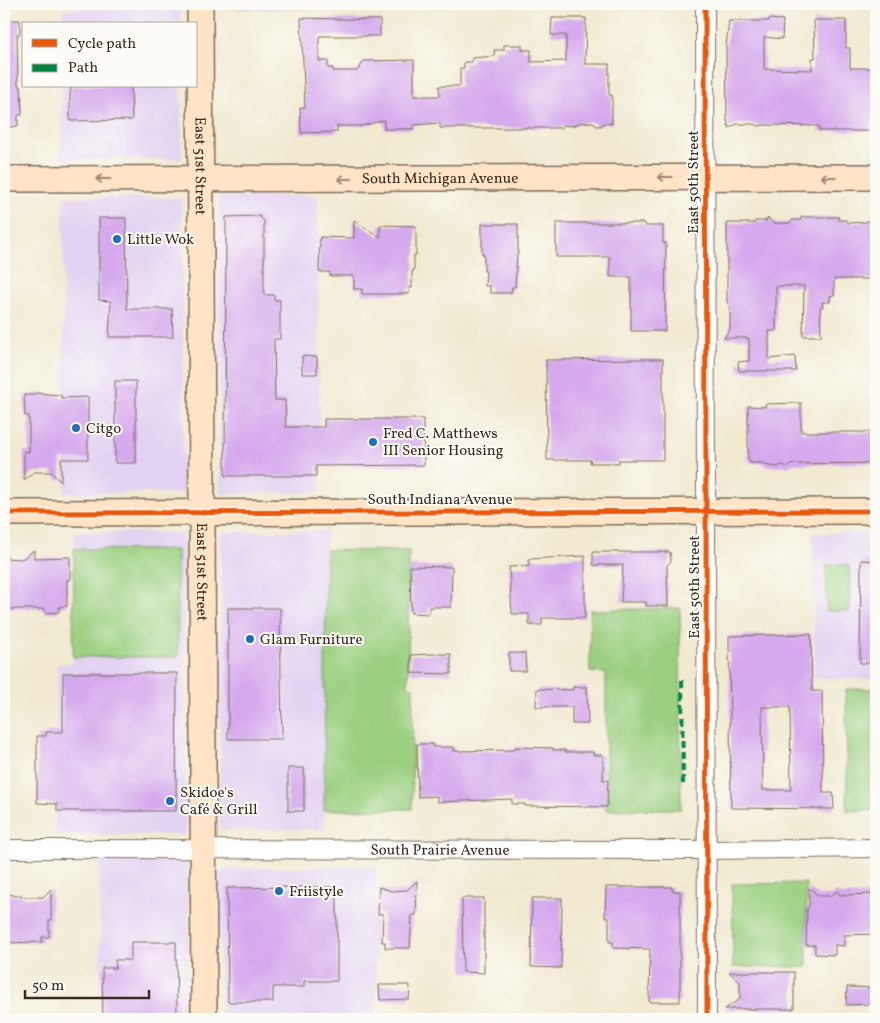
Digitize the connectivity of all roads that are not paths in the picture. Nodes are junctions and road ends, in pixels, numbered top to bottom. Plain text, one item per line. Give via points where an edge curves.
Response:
1 (200, 4) edge
2 (705, 4) edge
3 (705, 177) junction
4 (876, 177) edge
5 (4, 179) edge
6 (200, 179) junction
7 (706, 511) junction
8 (876, 511) edge
9 (202, 512) junction
10 (4, 513) edge
11 (876, 848) edge
12 (4, 849) edge
13 (203, 849) junction
14 (707, 850) junction
15 (204, 1019) edge
16 (707, 1019) edge

1 - 6 street, East 51st Street
2 - 3 street, East 50th Street
4 -> 3 street, South Michigan Avenue
3 -> 6 street, South Michigan Avenue
3 - 7 street, East 50th Street
6 -> 5 street, South Michigan Avenue
6 - 9 street, East 51st Street
7 - 8 street, South Indiana Avenue
7 - 9 street, South Indiana Avenue
7 - 14 street, East 50th Street
9 - 10 street, South Indiana Avenue
9 - 13 street, East 51st Street
11 - 14 street, South Prairie Avenue
12 - 13 street, South Prairie Avenue
13 - 14 street, South Prairie Avenue
13 - 15 street, East 51st Street
14 - 16 street, East 50th Street

